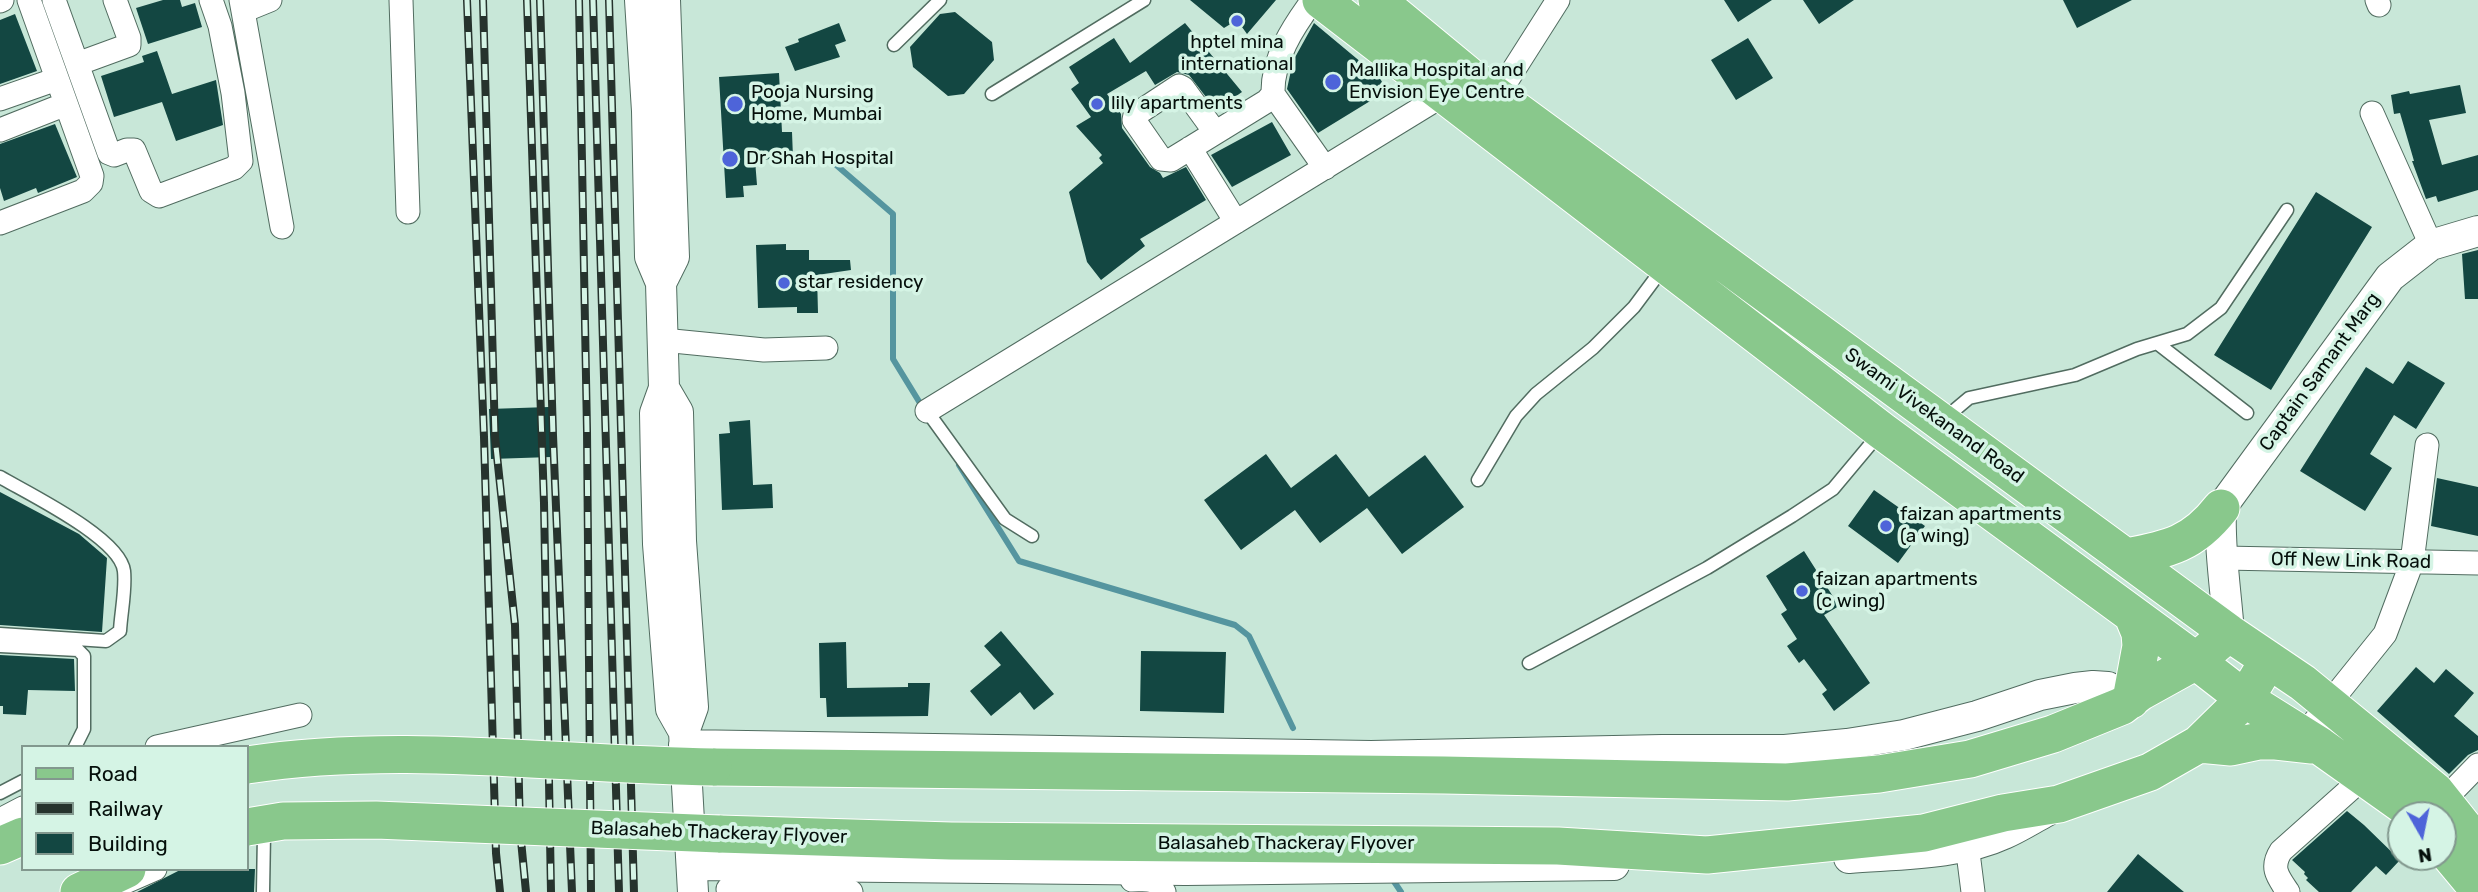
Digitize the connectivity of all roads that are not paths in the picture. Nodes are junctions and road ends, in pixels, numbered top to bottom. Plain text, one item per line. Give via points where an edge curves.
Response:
1 (29, 0) edge
2 (54, 0) edge
3 (115, 0) edge
4 (211, 0) edge
5 (270, 0) edge
6 (401, 0) edge
7 (640, 0) edge
8 (666, 0) edge
9 (940, 0) edge
10 (1144, 0) edge
11 (1313, 0) edge
12 (1321, 0) edge
13 (1377, 0) edge
14 (1558, 0) edge
15 (242, 6) edge
16 (894, 46) dead end
17 (655, 57) junction
18 (77, 64) junction
19 (57, 79) junction
20 (992, 94) dead end
21 (1273, 94) junction
22 (1473, 97) junction
23 (0, 100) edge
24 (66, 104) junction
25 (2372, 113) dead end
26 (0, 131) edge
27 (1215, 132) junction
28 (1189, 148) junction
29 (1325, 168) junction
30 (2287, 209) dead end
31 (408, 212) dead end
32 (1236, 222) junction
33 (0, 223) edge
34 (282, 227) dead end
35 (2478, 231) edge
36 (2431, 245) junction
37 (1666, 264) junction
38 (663, 340) junction
39 (2157, 343) junction
40 (826, 348) dead end
41 (927, 411) joint
42 (2247, 413) dead end
43 (1941, 422) junction
44 (1882, 431) junction
45 (2427, 445) dead end
46 (0, 477) edge
47 (1478, 480) dead end
48 (2221, 508) junction
49 (1031, 536) dead end
50 (2126, 557) junction
51 (2224, 558) junction
52 (2412, 562) junction
53 (2478, 563) edge
54 (2133, 616) junction
55 (2230, 633) junction
56 (0, 634) edge
57 (0, 646) edge
58 (2196, 661) junction
59 (2268, 661) junction
60 (1530, 663) dead end
61 (2245, 699) junction
62 (2131, 700) junction
63 (2329, 705) junction
64 (300, 715) dead end
65 (687, 728) junction
66 (2312, 741) junction
67 (2199, 744) junction
68 (76, 745) edge
69 (166, 745) edge
70 (248, 765) edge
71 (2478, 765) edge
72 (2364, 777) junction
73 (21, 782) edge
74 (0, 793) edge
75 (2415, 801) edge
76 (2432, 801) edge
77 (2438, 801) edge
78 (2059, 804) junction
79 (21, 809) edge
80 (0, 820) edge
81 (2457, 829) edge
82 (252, 834) edge
83 (419, 834) dead end
84 (21, 837) edge
85 (1967, 845) junction
86 (2478, 845) edge
87 (0, 846) edge
88 (2457, 864) edge
89 (123, 871) edge
90 (150, 871) edge
91 (692, 878) edge
92 (1051, 881) dead end
93 (728, 889) dead end
94 (2478, 889) edge
95 (79, 892) edge
96 (103, 892) edge
97 (263, 892) edge
98 (851, 892) edge
99 (1164, 892) edge
100 (1973, 892) edge
101 (2288, 892) edge

1 - 19 street
2 - 18 street
3 - 18 street via 131,42
4 - 18 street via 237,118 242,156 234,168 163,196 153,194 134,150 109,153
5 - 15 street
6 - 31 street
7 - 17 street
8 - 17 street
9 - 16 lane
10 - 20 lane
11 - 21 street via 1285,45 1274,71
12 - 22 main road, Swami Vivekanand Road
13 - 22 main road, Swami Vivekanand Road
14 - 22 street
15 - 34 street
17 - 38 street via 660,194 674,257 661,283
19 - 23 street
19 - 24 street
21 - 27 street
21 - 29 street
22 - 29 street
22 - 37 main road, Swami Vivekanand Road
22 - 43 main road, Swami Vivekanand Road
24 - 26 street
24 - 33 street via 91,183 83,191
25 - 36 street
27 - 28 street
27 - 28 street via 1179,86 1135,115 1136,124 1161,159 1171,160
28 - 32 street
29 - 32 street
30 - 39 lane via 2221,308 2188,334
32 - 41 street
35 - 36 street, Captain Samant Marg
36 - 48 street, Captain Samant Marg via 2390,277
37 - 44 main road, Swami Vivekanand Road
37 - 47 lane via 1593,348 1516,416
38 - 40 street via 764,350
38 - 65 street via 664,388 678,412 668,467 672,574
39 - 42 lane
39 - 43 lane via 2075,375 1969,397
41 - 49 lane via 1005,519
43 - 50 main road, Swami Vivekanand Road
44 - 54 main road, Swami Vivekanand Road
44 - 60 lane via 1833,489 1707,568
45 - 52 street
46 - 56 lane via 96,534 115,551 124,569 120,631 106,641
48 - 50 main road via 2181,544
48 - 51 street
50 - 55 main road, Swami Vivekanand Road
51 - 52 street, Off New Link Road
51 - 55 street
52 - 53 street, Off New Link Road
52 - 63 street via 2385,634
54 - 58 main road, Swami Vivekanand Road
54 - 62 main road via 2141,646
55 - 58 main road
55 - 59 main road, Swami Vivekanand Road
57 - 68 lane via 78,650 84,656 84,729
58 - 61 main road, Swami Vivekanand Road
58 - 62 main road
59 - 61 main road, Balasaheb Thackeray Flyover
59 - 63 main road, Swami Vivekanand Road
61 - 66 main road, Swami Vivekanand Road
61 - 67 main road, Balasaheb Thackeray Flyover
62 - 65 street via 2108,687 2076,688 1904,735 1785,750 1371,756
62 - 70 main road, bridge via 2053,734 1969,759 1879,774 1787,782 713,767 402,755 331,755
63 - 66 street
63 - 76 main road, Swami Vivekanand Road via 2435,791
64 - 69 street
65 - 91 street
66 - 67 main road via 2259,741 2231,747
66 - 72 main road, Swami Vivekanand Road
67 - 78 main road, Balasaheb Thackeray Flyover via 2150,772
71 - 77 street
72 - 75 main road, Swami Vivekanand Road
72 - 101 street via 2281,850 2274,867
73 - 74 lane
78 - 82 main road, Balasaheb Thackeray Flyover, bridge via 1924,834 1707,855 1558,846 951,841 376,820 283,821
78 - 85 street via 2002,835
79 - 80 street
81 - 86 main road, Swami Vivekanand Road
82 - 83 street
82 - 97 lane
84 - 87 main road
85 - 91 street via 1923,853 1805,860
85 - 100 street
88 - 94 main road
89 - 95 main road
90 - 96 street
92 - 99 street via 1153,880
93 - 98 street via 841,885

